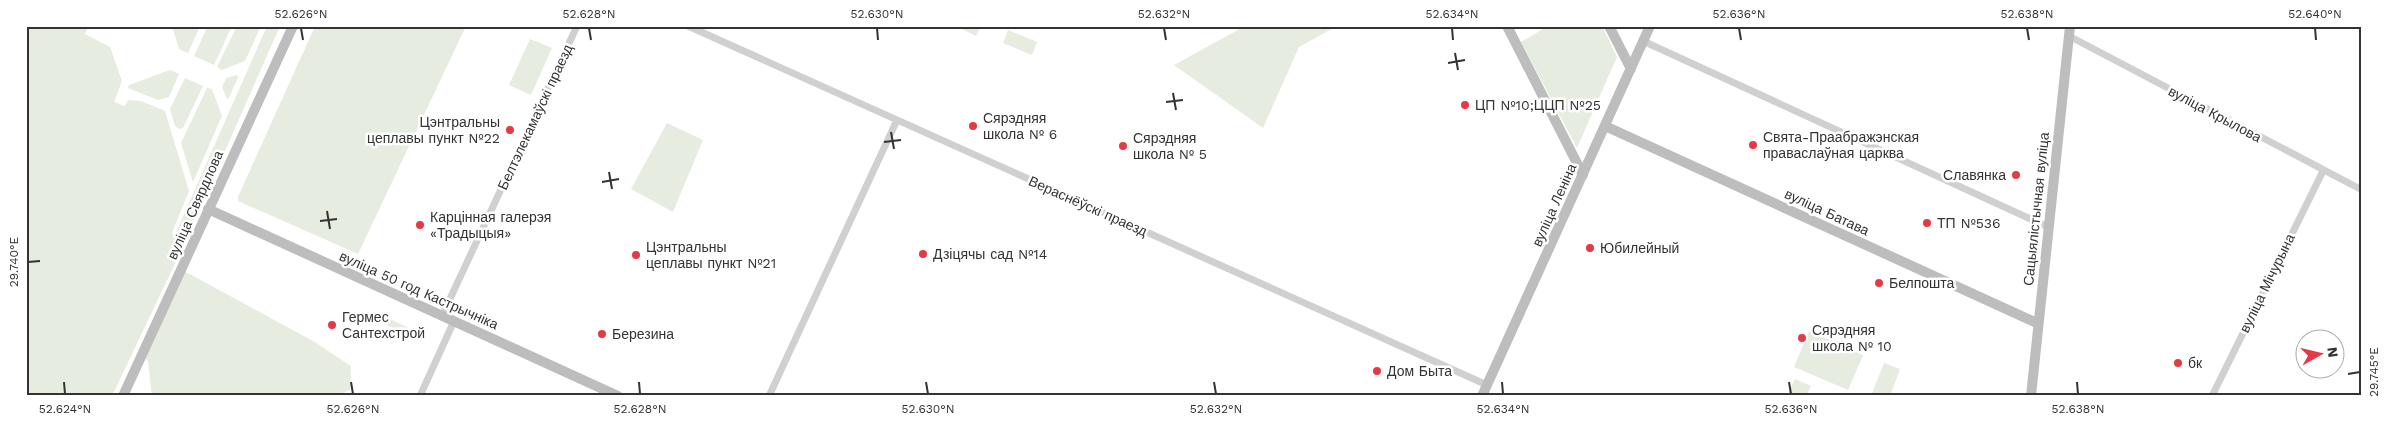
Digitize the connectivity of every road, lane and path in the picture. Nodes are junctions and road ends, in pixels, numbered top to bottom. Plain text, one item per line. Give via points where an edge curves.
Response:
1 (293, 26) edge
2 (577, 26) edge
3 (688, 26) edge
4 (1507, 26) edge
5 (1609, 26) edge
6 (1650, 26) edge
7 (2069, 31) edge
8 (1643, 41) junction
9 (1631, 69) junction
10 (897, 120) junction
11 (1605, 126) junction
12 (2323, 171) junction
13 (1583, 175) junction
14 (2362, 190) edge
15 (208, 209) junction
16 (2048, 227) junction
17 (442, 316) junction
18 (454, 321) junction
19 (2037, 323) junction
20 (1487, 385) junction
21 (123, 396) edge
22 (420, 396) edge
23 (618, 396) edge
24 (769, 396) edge
25 (1482, 396) edge
26 (2031, 396) edge
27 (2212, 396) edge

1 - 15 street, вуліца Свярдлова
2 - 17 street, Белтэлекамаўскі праезд
3 - 10 street, Вераснёўскі праезд
4 - 13 street
5 - 9 street
6 - 8 street, вуліца Леніна
7 - 12 street, вуліца Крылова
7 - 16 street, Сацыялістычная вуліца
8 - 9 street, вуліца Леніна
8 - 16 street
9 - 11 street, вуліца Леніна
10 - 20 street, Вераснёўскі праезд
10 - 24 street
11 - 13 street, вуліца Леніна
11 - 19 street, вуліца Батава
12 - 14 street, вуліца Крылова
12 - 27 street, вуліца Мічурына
13 - 20 street, вуліца Леніна
15 - 17 street, вуліца 50 год Кастрычніка
15 - 21 street, вуліца Свярдлова
16 - 19 street, Сацыялістычная вуліца
17 - 18 street, вуліца 50 год Кастрычніка
18 - 22 street
18 - 23 street, вуліца 50 год Кастрычніка
19 - 26 street, Сацыялістычная вуліца
20 - 25 street, вуліца Леніна

